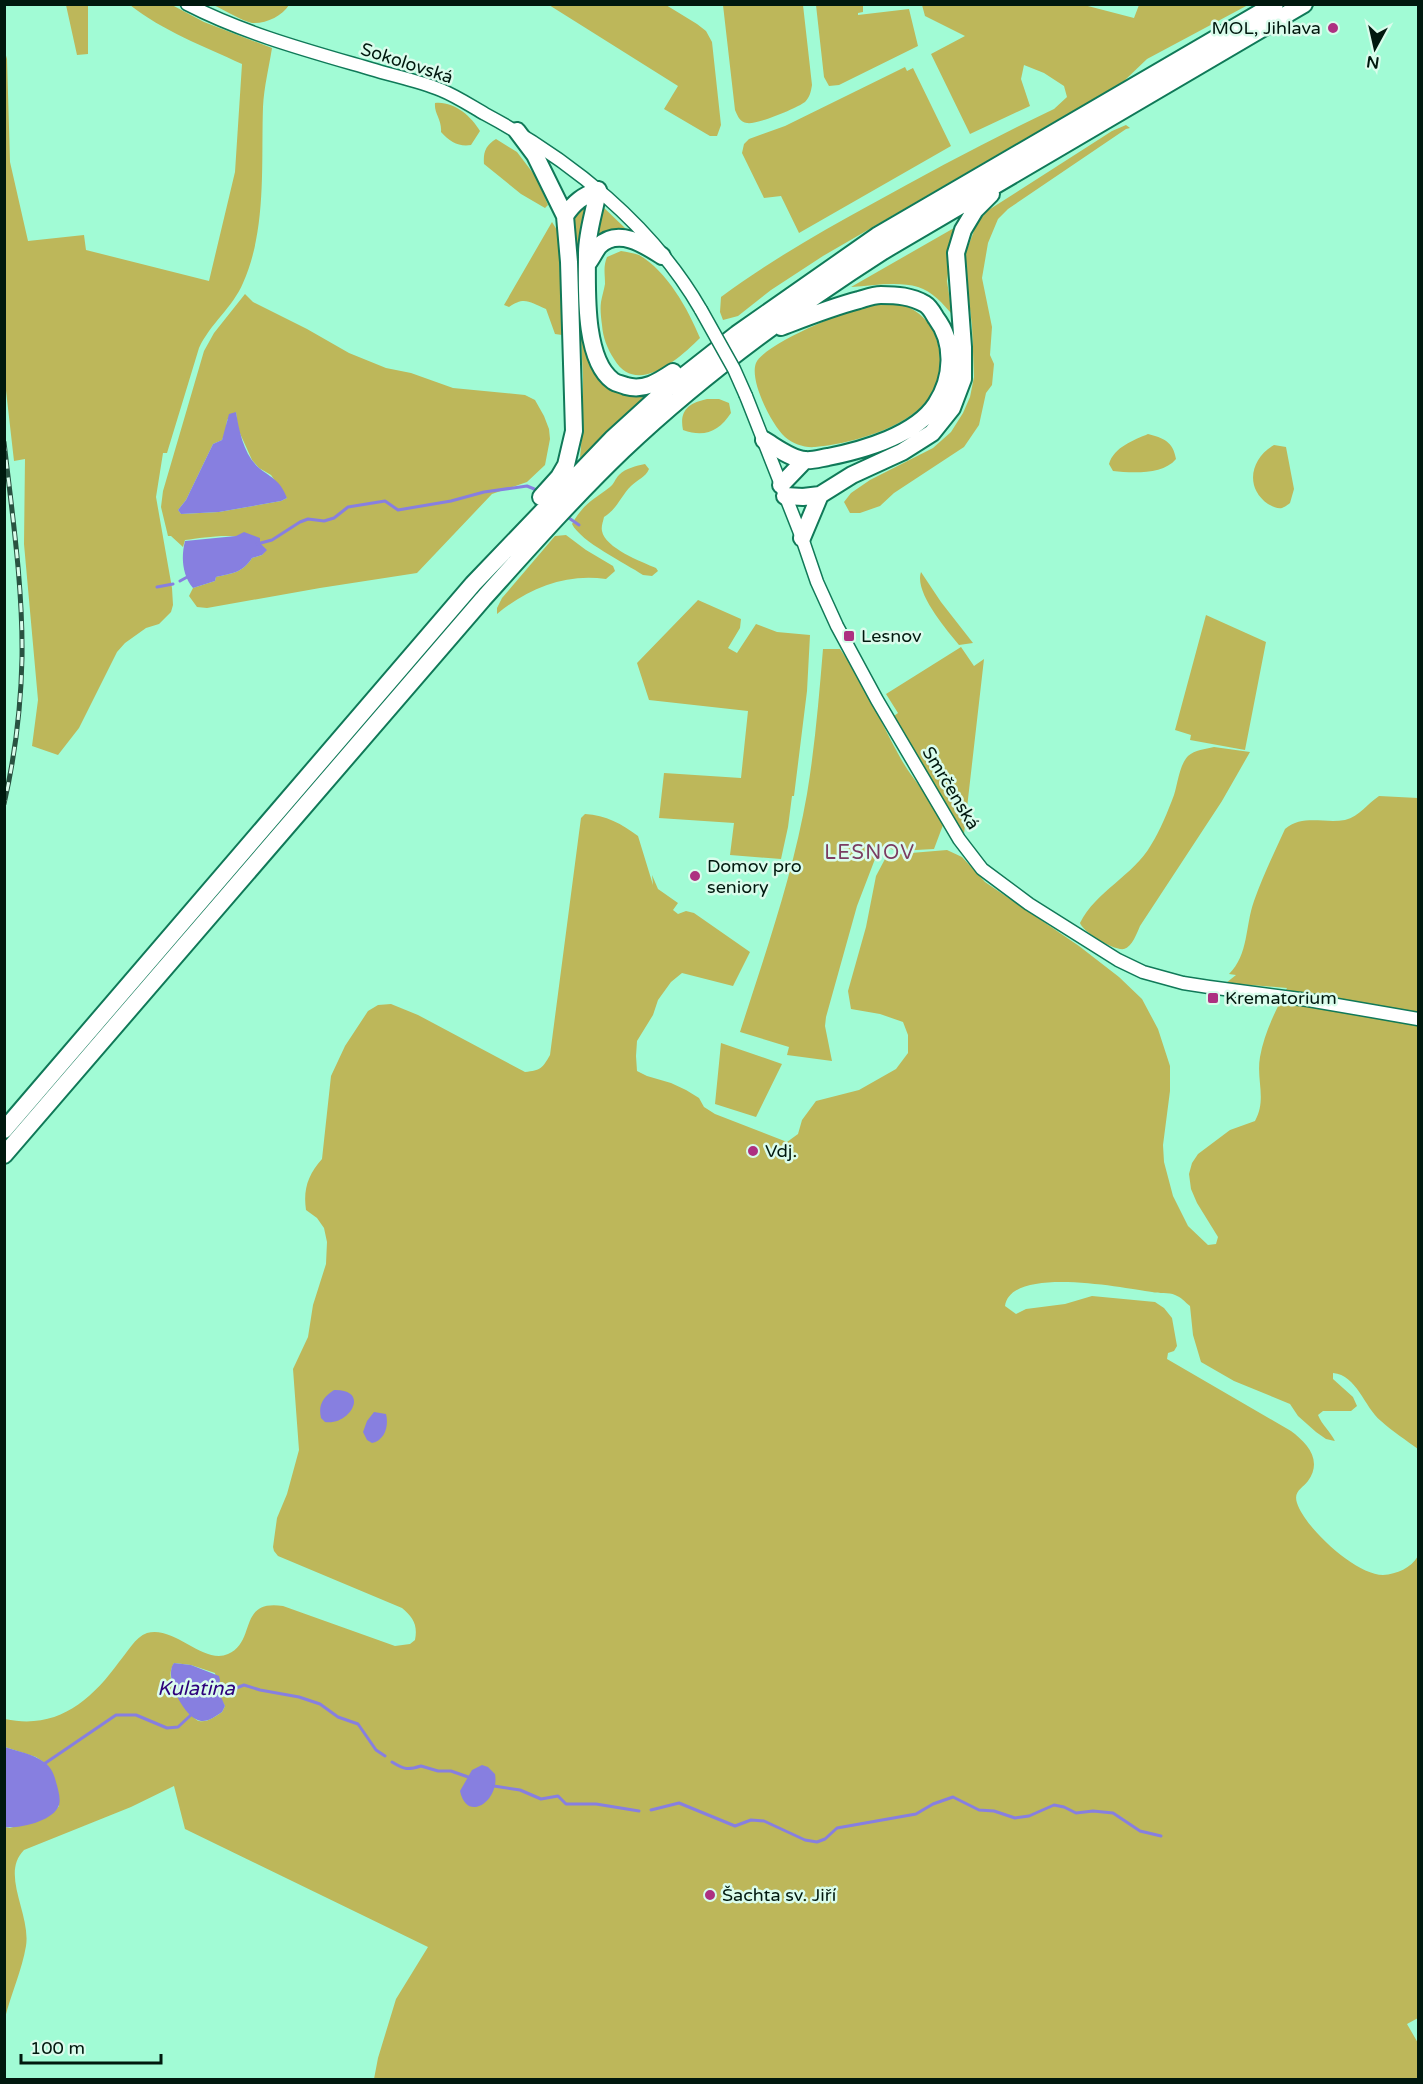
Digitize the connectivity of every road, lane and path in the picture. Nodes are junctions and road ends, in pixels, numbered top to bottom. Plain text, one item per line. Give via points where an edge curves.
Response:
1 (187, 4) edge
2 (1275, 4) edge
3 (1304, 4) edge
4 (1234, 37) junction
5 (1208, 52) junction
6 (517, 131) junction
7 (1005, 179) junction
8 (598, 189) junction
9 (565, 216) junction
10 (662, 256) junction
11 (588, 263) junction
12 (802, 288) junction
13 (701, 310) joint
14 (763, 333) junction
15 (764, 440) junction
16 (805, 460) junction
17 (783, 490) junction
18 (564, 491) junction
19 (820, 495) junction
20 (532, 525) junction
21 (802, 538) junction
22 (1419, 1018) edge
23 (4, 1130) edge
24 (4, 1155) edge

1 - 6 street, Sokolovská via 300,48 441,90
2 - 4 highway
3 - 4 highway
4 - 5 highway
5 - 7 highway
5 - 12 highway via 877,236
6 - 8 street, Sokolovská
6 - 9 highway via 535,155
7 - 14 highway via 828,286
7 - 19 highway via 975,210 956,253 963,379 952,408 932,434
8 - 9 highway via 582,196
8 - 10 street, Sokolovská
8 - 11 highway
9 - 18 highway via 574,431
10 - 11 highway via 641,243 613,238 599,246
10 - 13 street, Sokolovská
11 - 12 highway via 589,330 597,360 614,382 631,387 658,382
12 - 18 highway via 667,388
13 - 15 street, Smrčenská, bridge via 734,369
14 - 16 highway via 878,295 906,296 927,306 947,336 950,369 945,388 924,418 878,443
14 - 18 highway via 623,450
15 - 16 highway
15 - 17 street, Smrčenská
16 - 17 highway
17 - 19 highway via 803,497
17 - 21 street, Smrčenská
18 - 20 highway
18 - 20 highway
19 - 21 highway
20 - 23 highway via 473,584
20 - 24 highway via 468,617
21 - 22 street, Smrčenská via 837,626 877,700 959,839 982,869 1029,904 1143,972 1183,983

